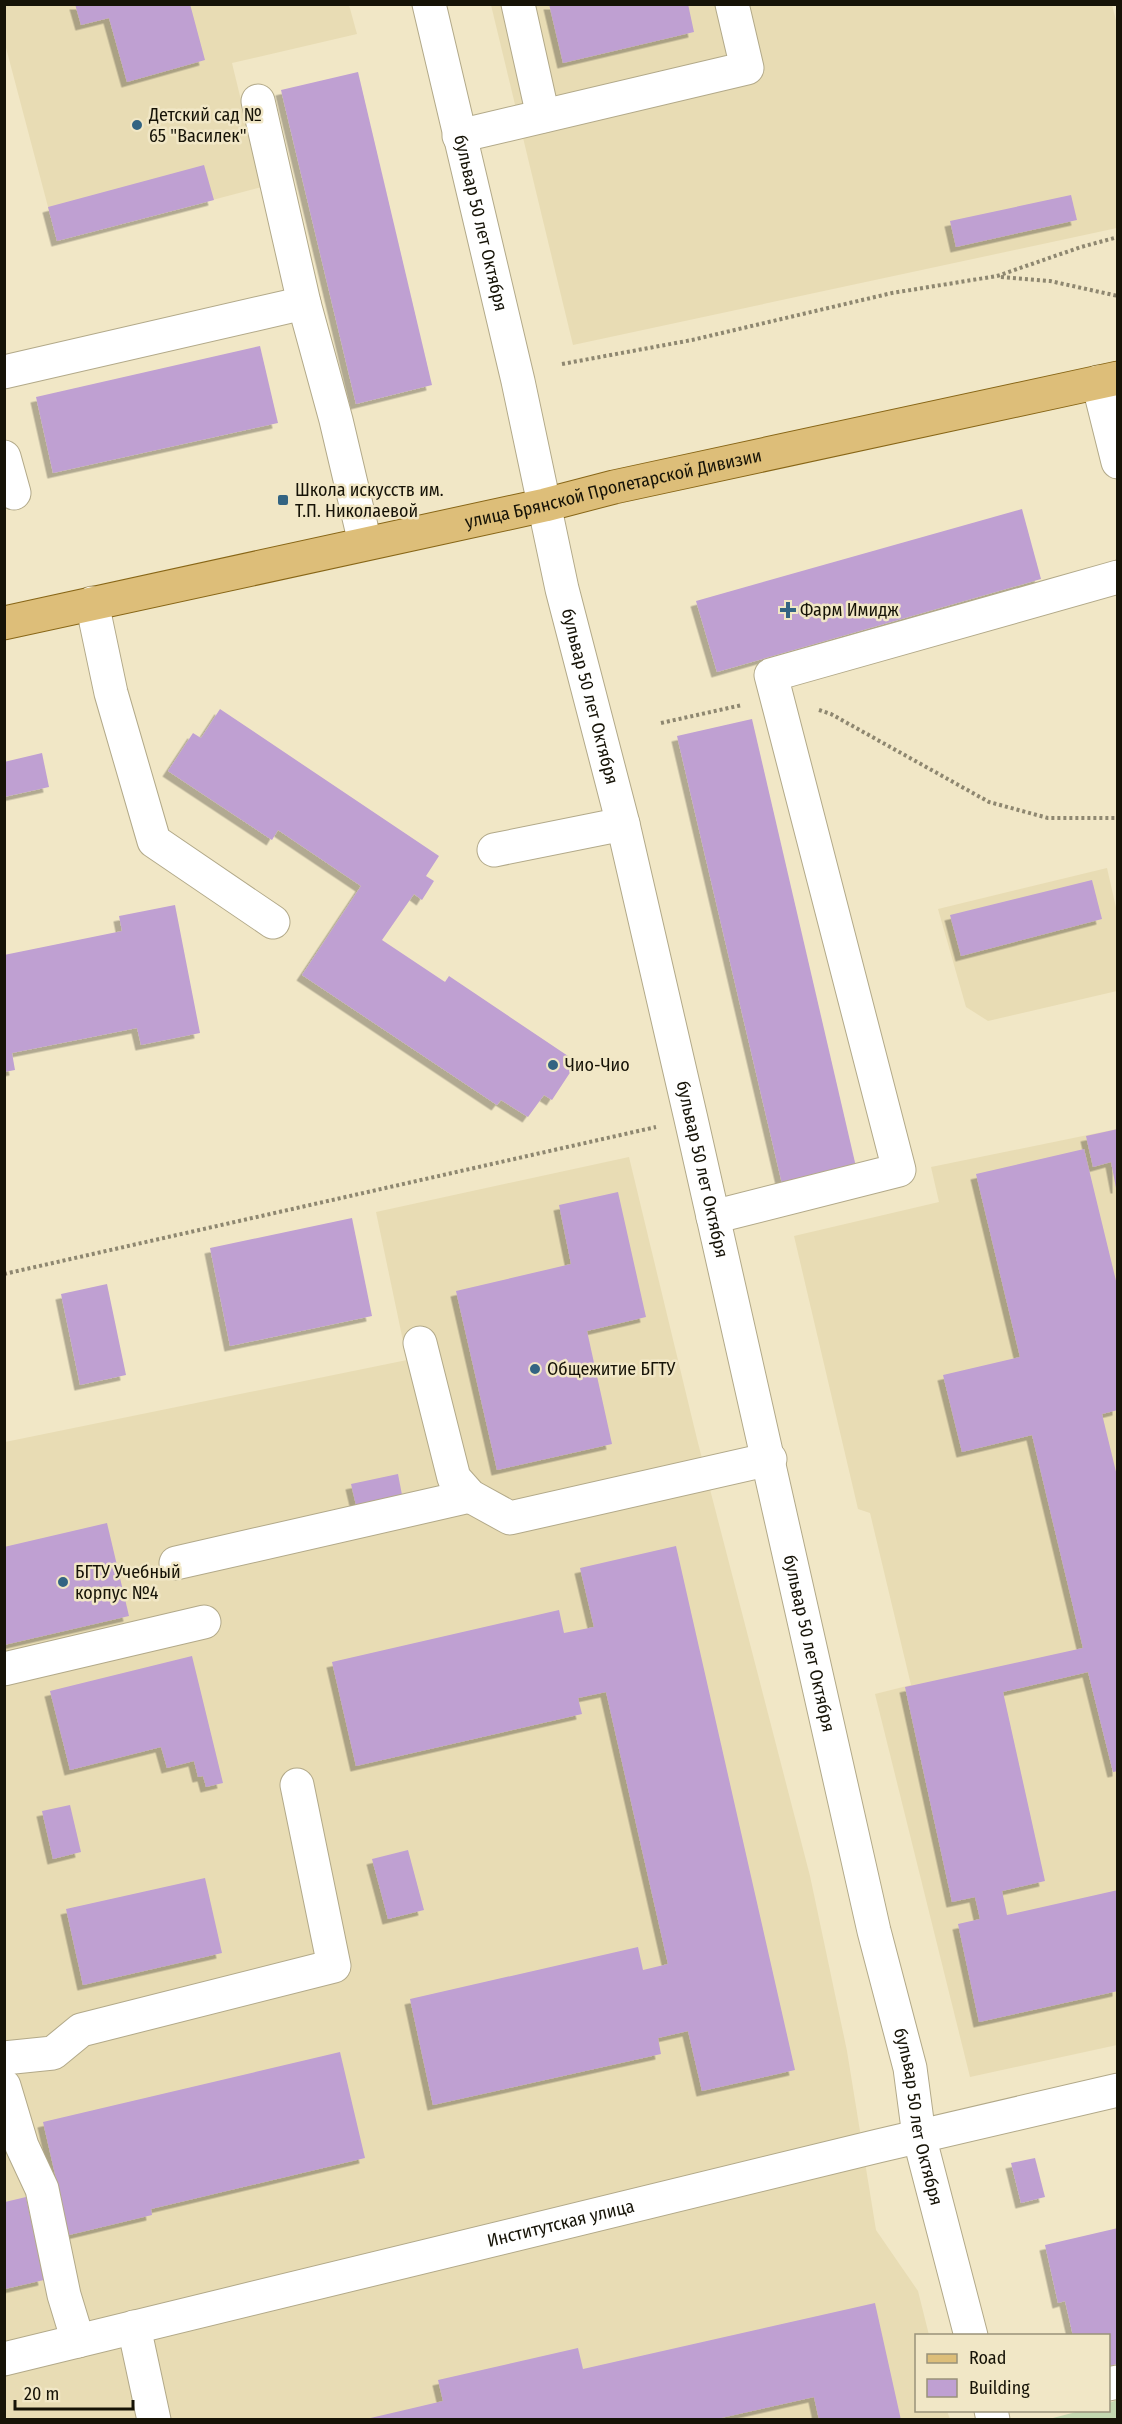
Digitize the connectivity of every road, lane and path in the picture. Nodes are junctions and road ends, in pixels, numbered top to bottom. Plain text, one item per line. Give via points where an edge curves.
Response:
1 (429, 4) edge
2 (518, 4) edge
3 (732, 4) edge
4 (258, 101) dead end
5 (543, 116) junction
6 (459, 136) junction
7 (1118, 237) edge
8 (997, 276) junction
9 (1118, 296) edge
10 (304, 303) junction
11 (562, 364) dead end
12 (4, 372) edge
13 (1108, 380) edge
14 (4, 457) edge
15 (1118, 462) edge
16 (14, 493) dead end
17 (545, 504) junction
18 (365, 543) junction
19 (1118, 578) edge
20 (92, 603) junction
21 (4, 623) edge
22 (776, 698) junction
23 (661, 723) dead end
24 (1118, 818) edge
25 (623, 824) junction
26 (494, 850) dead end
27 (273, 922) dead end
28 (692, 1119) junction
29 (713, 1217) junction
30 (4, 1274) edge
31 (420, 1343) dead end
32 (770, 1459) junction
33 (470, 1496) junction
34 (176, 1563) dead end
35 (204, 1622) dead end
36 (4, 1669) edge
37 (297, 1785) dead end
38 (4, 2058) edge
39 (4, 2086) edge
40 (1118, 2090) edge
41 (920, 2136) junction
42 (134, 2327) junction
43 (970, 2334) edge
44 (78, 2341) junction
45 (4, 2359) edge
46 (154, 2420) edge

1 - 6 street, бульвар 50 лет Октября
2 - 5 street
3 - 5 street via 747,68
4 - 10 street
5 - 6 street
6 - 17 street, бульвар 50 лет Октября
7 - 8 path
8 - 9 path via 1050,281
8 - 11 path via 892,293 692,340
10 - 12 street
10 - 18 street
13 - 15 street
13 - 17 main road, улица Брянской Пролетарской Дивизии
14 - 16 street
17 - 18 main road, улица Брянской Пролетарской Дивизии
17 - 25 street, бульвар 50 лет Октября via 562,589
18 - 20 main road, улица Брянской Пролетарской Дивизии
19 - 22 street via 771,675
20 - 21 main road, улица Брянской Пролетарской Дивизии
20 - 27 street via 111,693 154,841
22 - 23 path
22 - 24 path via 831,714 989,802 1048,818
22 - 29 street via 899,1170
25 - 26 street
25 - 28 street, бульвар 50 лет Октября
28 - 29 street, бульвар 50 лет Октября
28 - 30 path
29 - 32 street, бульвар 50 лет Октября
31 - 33 street via 454,1478
32 - 33 street via 510,1518
32 - 41 street, бульвар 50 лет Октября via 874,1931 910,2068
33 - 34 street
35 - 36 street
37 - 38 street via 334,1966 81,2030 53,2053
39 - 44 street via 22,2146 42,2189 64,2295
40 - 41 street, Институтская улица
41 - 42 street, Институтская улица
41 - 43 street, бульвар 50 лет Октября
42 - 44 street, Институтская улица
42 - 46 street
44 - 45 street, Институтская улица

